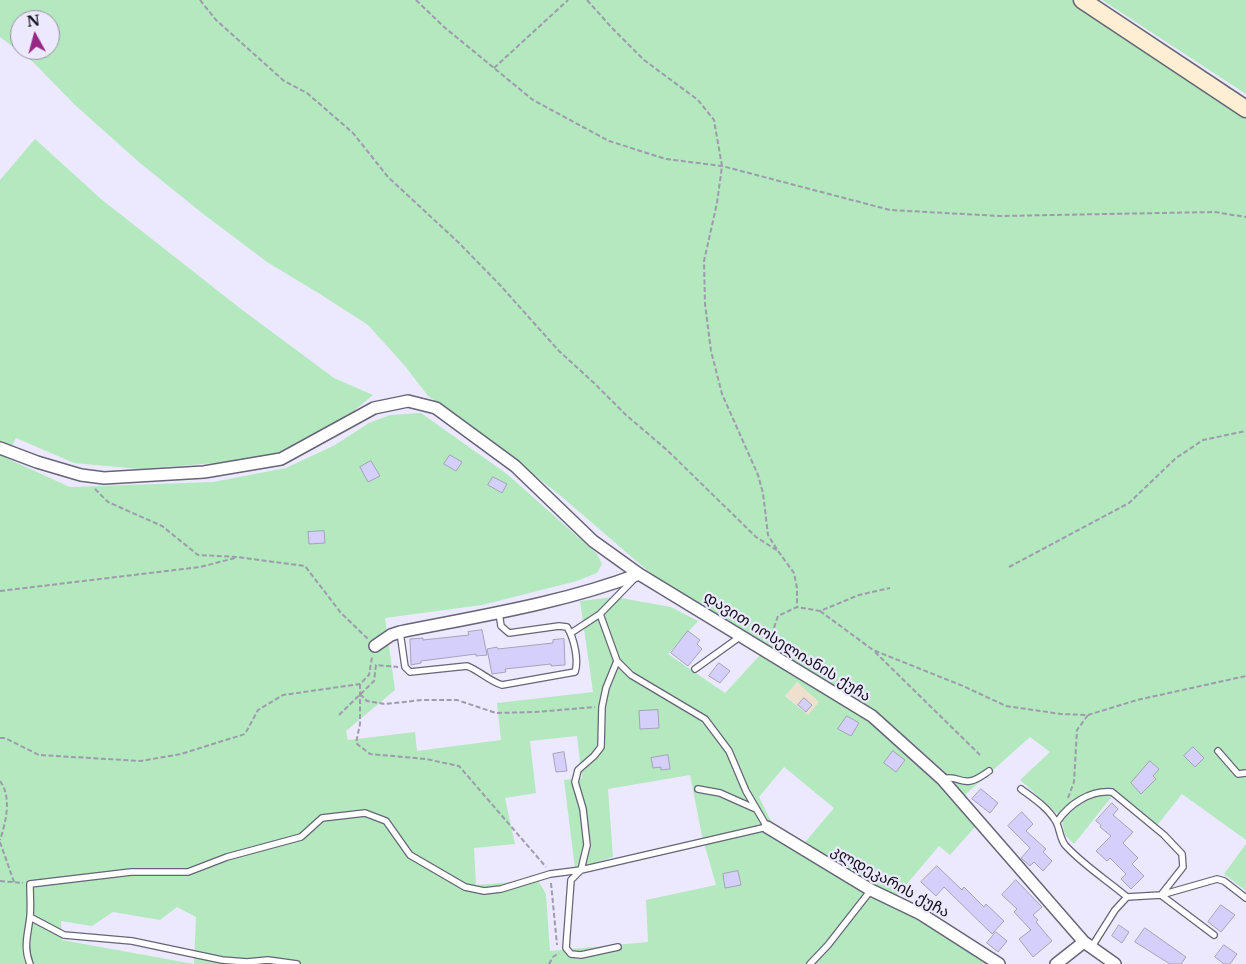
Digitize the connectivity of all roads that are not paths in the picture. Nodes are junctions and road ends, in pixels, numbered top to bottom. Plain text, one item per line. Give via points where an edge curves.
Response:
1 (1082, 0) edge
2 (1246, 109) edge
3 (0, 448) edge
4 (639, 574) junction
5 (498, 612) junction
6 (600, 614) junction
7 (400, 632) junction
8 (571, 633) junction
9 (741, 636) junction
10 (375, 646) road end
11 (617, 661) junction
12 (695, 669) dead end
13 (1218, 751) dead end
14 (988, 771) dead end
15 (1246, 773) edge
16 (942, 779) junction
17 (698, 789) dead end
18 (1021, 789) dead end
19 (756, 809) junction
20 (1057, 822) junction
21 (767, 827) junction
22 (581, 870) junction
23 (871, 890) junction
24 (1161, 895) junction
25 (1128, 897) junction
26 (1246, 898) edge
27 (30, 917) junction
28 (1214, 935) dead end
29 (1088, 945) junction
30 (618, 947) dead end
31 (30, 964) edge
32 (297, 964) edge
33 (810, 964) edge
34 (999, 964) edge
35 (1056, 964) edge
36 (1114, 964) edge

1 - 2 main road
3 - 4 street, დავით იოსელიანის ქუჩა via 81,475 104,478 204,472 281,459 374,408 408,400 436,408 515,466 593,541
4 - 5 street via 586,591
4 - 6 lane
4 - 9 street, დავით იოსელიანის ქუჩა
5 - 7 street
5 - 8 lane via 501,626 509,633 559,626 567,627
6 - 8 lane
6 - 11 lane
7 - 8 lane via 405,667 410,672 467,666 502,685 575,672 577,666
7 - 10 street
9 - 12 lane
9 - 16 street, დავით იოსელიანის ქუჩა via 872,716
11 - 19 lane via 631,674 705,719 729,751
11 - 22 lane via 602,707 601,746 578,770 575,782 583,809 587,844
13 - 15 lane via 1238,774
14 - 16 lane via 968,782 952,776
16 - 29 street, დავით იოსელიანის ქუჩა
17 - 19 lane via 720,793
18 - 20 lane via 1046,808
19 - 21 lane
20 - 24 lane via 1065,810 1094,793 1112,792 1182,854 1183,867
20 - 25 lane via 1059,834 1074,854
21 - 22 lane
21 - 23 street, კლდეკარის ქუჩა
22 - 27 lane via 550,874 501,889 484,891 466,887 410,855 386,821 365,813 322,818 301,837 227,857 188,872 130,872 30,884
22 - 30 lane via 571,880 566,948 571,954 581,955
23 - 33 lane
23 - 34 street, კლდეკარის ქუჩა via 921,914
24 - 25 lane
24 - 26 lane via 1216,879 1224,880
24 - 28 lane
25 - 29 lane
27 - 31 lane via 26,955
27 - 32 lane via 64,935 132,942 222,960
29 - 35 street
29 - 36 street, დავით იოსელიანის ქუჩა

